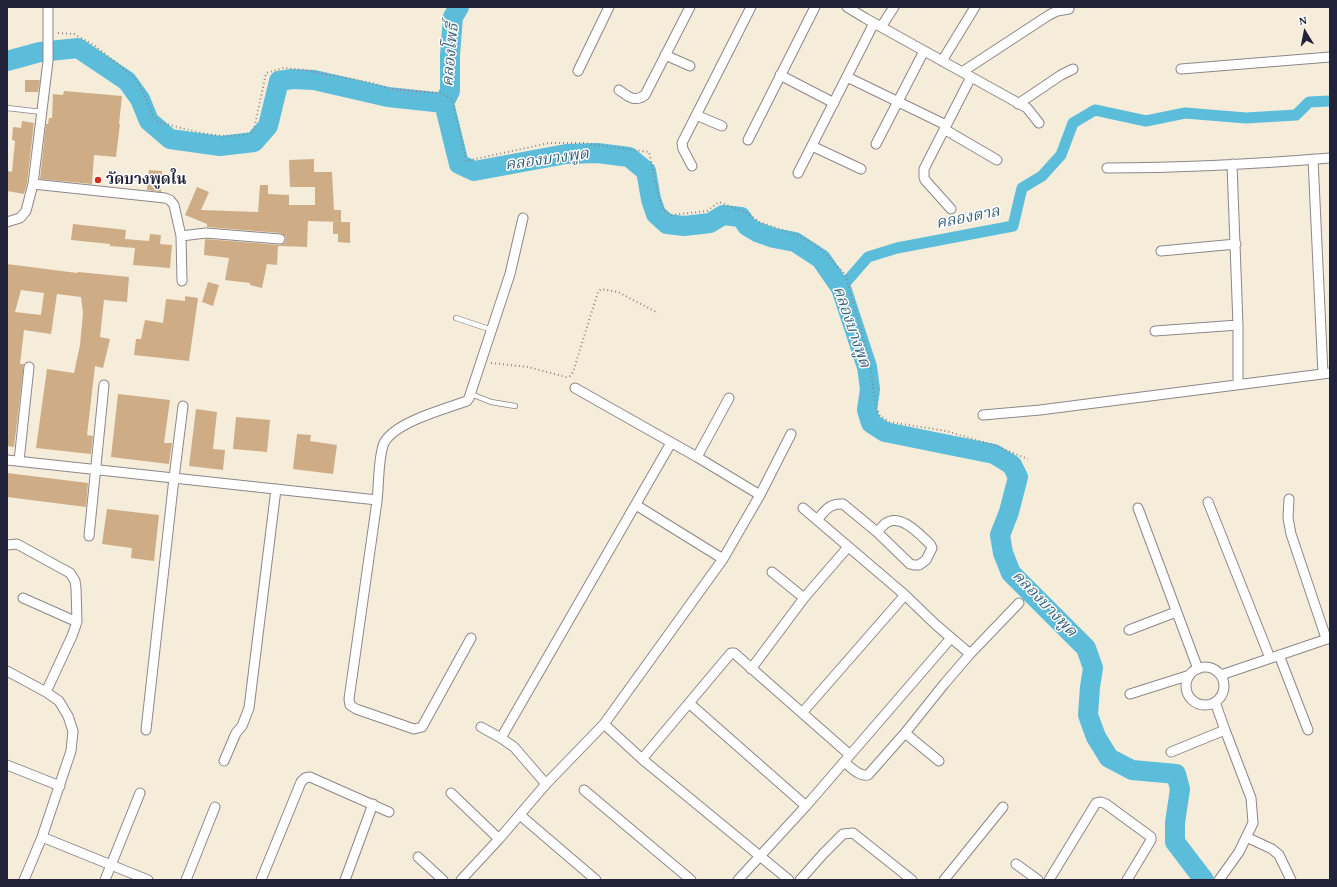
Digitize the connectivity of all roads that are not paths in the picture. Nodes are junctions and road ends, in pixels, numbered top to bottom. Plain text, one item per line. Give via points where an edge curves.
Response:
1 (48, 7) edge
2 (609, 7) edge
3 (690, 7) edge
4 (751, 7) edge
5 (815, 7) edge
6 (847, 7) edge
7 (894, 7) edge
8 (975, 7) edge
9 (1068, 9) dead end
10 (877, 25) junction
11 (924, 51) junction
12 (665, 55) junction
13 (1330, 57) edge
14 (942, 61) junction
15 (690, 66) dead end
16 (1182, 69) dead end
17 (1073, 70) dead end
18 (578, 71) dead end
19 (962, 72) junction
20 (780, 75) junction
21 (847, 77) junction
22 (971, 78) junction
23 (618, 90) dead end
24 (898, 102) junction
25 (834, 103) junction
26 (1018, 104) junction
27 (7, 108) edge
28 (42, 112) junction
29 (696, 115) junction
30 (1039, 123) dead end
31 (722, 126) dead end
32 (945, 127) junction
33 (748, 140) dead end
34 (876, 144) dead end
35 (812, 146) junction
36 (1330, 158) edge
37 (1313, 159) junction
38 (998, 160) dead end
39 (1232, 164) junction
40 (692, 166) dead end
41 (1107, 168) dead end
42 (861, 169) dead end
43 (798, 174) dead end
44 (33, 184) junction
45 (951, 209) dead end
46 (523, 218) dead end
47 (7, 222) edge
48 (181, 236) junction
49 (280, 239) dead end
50 (1236, 244) junction
51 (1161, 251) dead end
52 (182, 281) dead end
53 (456, 318) dead end
54 (1238, 325) junction
55 (492, 330) junction
56 (1155, 331) dead end
57 (29, 367) dead end
58 (1326, 374) edge
59 (1238, 384) junction
60 (104, 385) dead end
61 (575, 388) dead end
62 (472, 394) junction
63 (729, 398) dead end
64 (183, 406) dead end
65 (514, 406) dead end
66 (983, 415) dead end
67 (791, 434) dead end
68 (671, 443) junction
69 (697, 457) junction
70 (7, 460) edge
71 (19, 461) junction
72 (95, 470) junction
73 (174, 478) junction
74 (276, 489) junction
75 (760, 495) junction
76 (1289, 499) dead end
77 (377, 500) junction
78 (1208, 502) dead end
79 (636, 505) junction
80 (803, 508) dead end
81 (1138, 508) dead end
82 (817, 520) junction
83 (877, 532) junction
84 (89, 536) dead end
85 (7, 545) edge
86 (848, 547) junction
87 (723, 559) junction
88 (772, 572) dead end
89 (905, 595) junction
90 (22, 598) dead end
91 (804, 598) junction
92 (1019, 602) dead end
93 (1176, 612) junction
94 (77, 622) junction
95 (1128, 630) dead end
96 (471, 638) dead end
97 (951, 638) junction
98 (1328, 638) edge
99 (970, 654) junction
100 (1274, 656) junction
101 (751, 669) junction
102 (1198, 669) junction
103 (7, 671) edge
104 (1190, 675) junction
105 (1221, 675) junction
106 (46, 692) junction
107 (1130, 694) dead end
108 (1215, 702) junction
109 (690, 704) junction
110 (802, 713) junction
111 (604, 724) junction
112 (481, 727) dead end
113 (146, 730) dead end
114 (1225, 730) junction
115 (1308, 730) dead end
116 (905, 733) junction
117 (501, 738) junction
118 (1171, 752) dead end
119 (847, 758) junction
120 (642, 759) junction
121 (224, 761) dead end
122 (939, 761) dead end
123 (7, 765) edge
124 (546, 784) junction
125 (60, 786) junction
126 (584, 790) dead end
127 (140, 793) dead end
128 (451, 793) dead end
129 (373, 804) junction
130 (806, 806) junction
131 (215, 807) dead end
132 (1003, 807) dead end
133 (389, 812) dead end
134 (520, 814) junction
135 (42, 837) junction
136 (1246, 837) junction
137 (499, 839) junction
138 (761, 856) junction
139 (418, 857) dead end
140 (111, 864) junction
141 (1016, 864) dead end
142 (24, 880) edge
143 (105, 880) edge
144 (148, 880) edge
145 (186, 880) edge
146 (261, 880) edge
147 (345, 880) edge
148 (443, 880) edge
149 (461, 880) edge
150 (596, 880) edge
151 (691, 880) edge
152 (738, 880) edge
153 (789, 880) edge
154 (800, 880) edge
155 (912, 880) edge
156 (944, 880) edge
157 (1038, 880) edge
158 (1049, 880) edge
159 (1127, 880) edge
160 (1219, 880) edge
161 (1291, 880) edge

1 - 28 street via 48,61
2 - 18 street
3 - 12 street
4 - 29 street
5 - 20 street
6 - 10 street
7 - 10 street
8 - 14 street
9 - 19 street via 1049,15
10 - 11 street
10 - 21 street
11 - 14 street
11 - 24 street
12 - 15 street
12 - 23 street via 645,95 634,99
13 - 16 street
14 - 19 street
17 - 26 street via 1061,75
19 - 22 street
20 - 25 street
20 - 33 street
21 - 24 street
21 - 25 street
22 - 26 street
22 - 32 street
24 - 32 street
24 - 34 street
25 - 35 street
26 - 30 street via 1031,112
27 - 28 lane
28 - 44 street
29 - 31 street
29 - 40 street via 682,143
32 - 38 street
32 - 45 street via 923,173 925,180
35 - 42 street
35 - 43 street
36 - 37 street
37 - 39 street
37 - 58 street
39 - 41 street
39 - 50 street
44 - 47 street via 26,211 20,218
44 - 48 street via 165,198 174,205
46 - 55 street via 510,274
48 - 49 street via 206,233
48 - 52 street
50 - 51 street
50 - 54 street
53 - 55 lane
54 - 56 street
54 - 59 street
55 - 62 street
57 - 71 street
58 - 59 street
59 - 66 street
60 - 72 street
61 - 68 street
62 - 65 lane via 491,402
62 - 77 street via 467,401 417,419 388,438 381,455
63 - 69 street
64 - 73 street
67 - 75 street
68 - 69 street
68 - 79 street
69 - 75 street
70 - 71 street
71 - 72 street
72 - 73 street
72 - 84 street
73 - 74 street
73 - 113 street
74 - 77 street
74 - 121 street via 249,708
75 - 87 street
76 - 98 street via 1288,518 1291,534
77 - 96 street via 350,705 414,729 422,727
78 - 100 street
79 - 87 street
79 - 117 street
80 - 82 street
81 - 93 street
82 - 83 street via 828,507 836,503 842,504
82 - 86 street
83 - 83 street via 887,522 904,522 932,548 923,564 910,564
85 - 94 street via 17,544 70,572 76,588
86 - 89 street
86 - 91 street
87 - 111 street
88 - 91 street
89 - 97 street
89 - 110 street
90 - 94 street
91 - 101 street
92 - 99 street
93 - 95 street
93 - 102 street
94 - 106 street
97 - 99 street
97 - 119 street
98 - 100 street
99 - 116 street
100 - 105 street
100 - 115 street
101 - 109 street via 731,653
101 - 110 street
102 - 104 street
102 - 105 street via 1211,668
103 - 106 street
104 - 107 street
104 - 108 street via 1187,687 1192,699 1203,705
105 - 108 street via 1223,692
106 - 125 street via 59,701 73,731 72,751
108 - 114 street
109 - 120 street
109 - 130 street
110 - 119 street
111 - 120 street
111 - 124 street
112 - 117 street
114 - 118 street
114 - 136 street via 1251,798 1253,823
116 - 119 street via 868,775 860,774
116 - 122 street
117 - 124 street via 514,748
119 - 130 street
120 - 138 street
123 - 125 street
124 - 134 street
125 - 135 street
126 - 151 street
127 - 140 street
128 - 137 street
129 - 133 street
129 - 146 street via 310,777 305,778 301,782
129 - 147 street
130 - 138 street
131 - 145 street
132 - 156 street
134 - 137 street
134 - 150 street
135 - 140 street
135 - 142 street
136 - 160 street via 1239,852
136 - 161 street via 1279,855
137 - 149 street
138 - 152 street
138 - 153 street
139 - 148 street
140 - 143 street
140 - 144 street
141 - 157 street
154 - 155 street via 844,834 852,833
158 - 159 street via 1096,803 1101,802 1151,837

